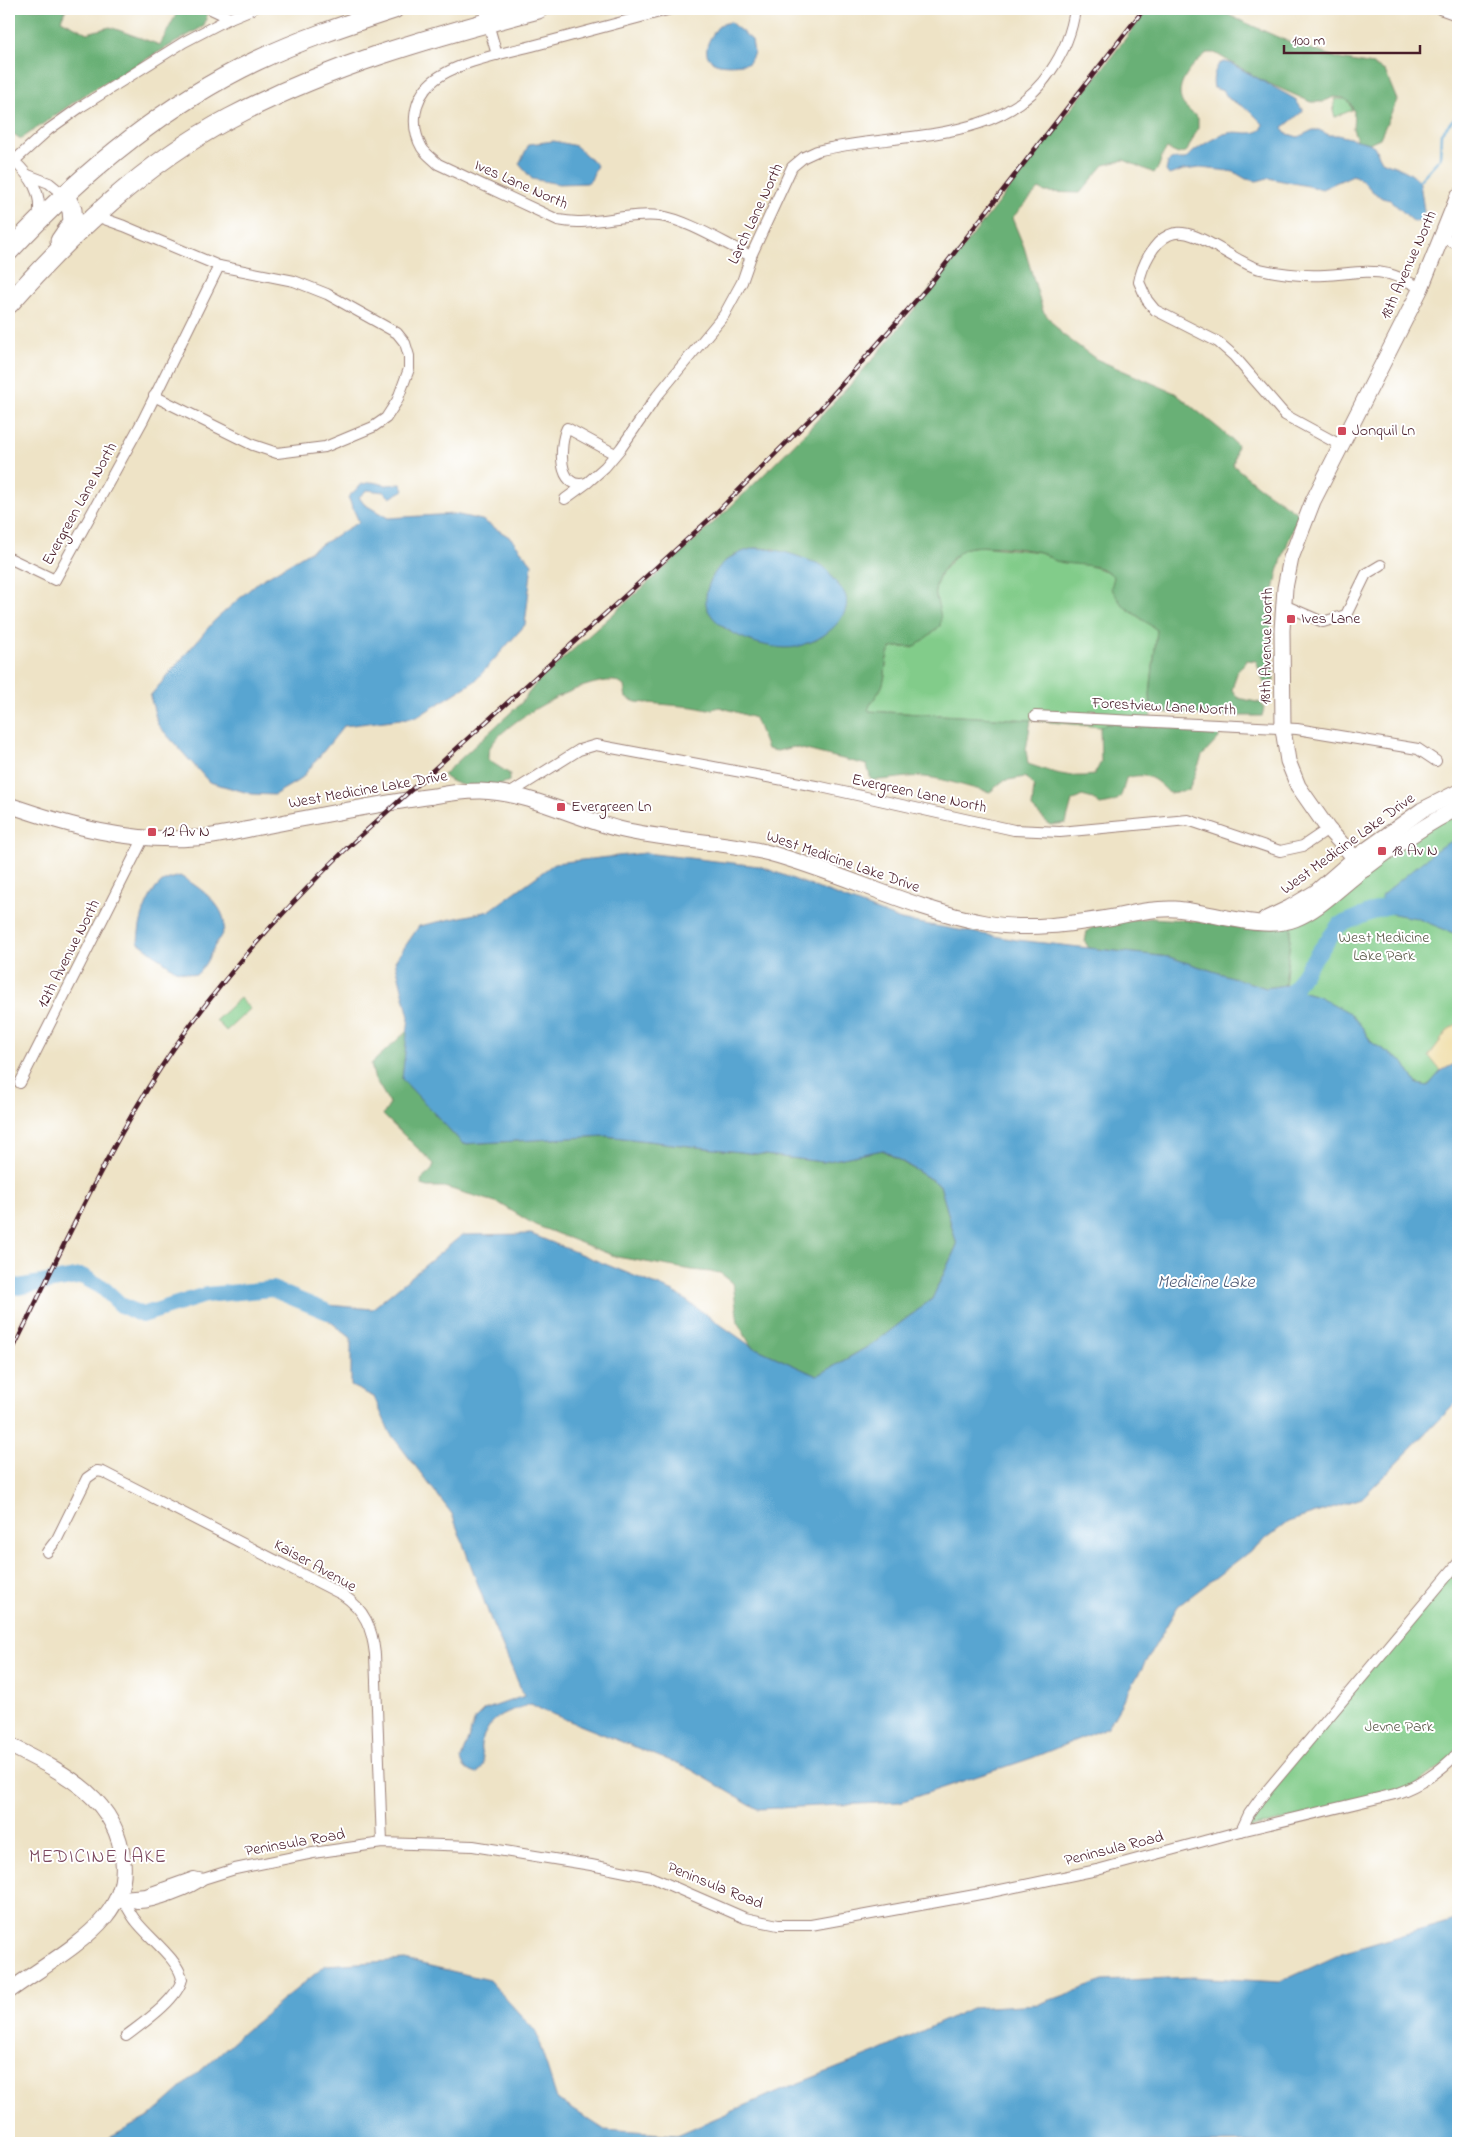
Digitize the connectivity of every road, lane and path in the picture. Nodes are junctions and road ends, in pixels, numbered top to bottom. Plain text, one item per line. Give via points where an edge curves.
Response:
1 (211, 9) edge
2 (252, 9) edge
3 (394, 9) edge
4 (538, 9) edge
5 (671, 9) edge
6 (1075, 9) edge
7 (1440, 9) edge
8 (486, 15) edge
9 (230, 18) junction
10 (1458, 19) edge
11 (497, 55) junction
12 (12, 163) edge
13 (28, 174) junction
14 (65, 196) junction
15 (1458, 196) edge
16 (96, 216) junction
17 (38, 222) junction
18 (1443, 237) junction
19 (1458, 245) edge
20 (9, 251) edge
21 (751, 256) junction
22 (219, 266) junction
23 (1421, 288) junction
24 (9, 294) edge
25 (9, 304) edge
26 (154, 396) junction
27 (1342, 446) junction
28 (615, 454) junction
29 (587, 483) junction
30 (565, 499) dead end
31 (9, 558) edge
32 (1381, 566) dead end
33 (1284, 605) junction
34 (1035, 716) dead end
35 (1283, 730) junction
36 (1436, 761) dead end
37 (1458, 792) edge
38 (509, 794) junction
39 (9, 804) edge
40 (1458, 808) edge
41 (1328, 829) junction
42 (143, 839) junction
43 (1360, 863) junction
44 (20, 1083) dead end
45 (47, 1552) dead end
46 (1458, 1563) edge
47 (9, 1745) edge
48 (1458, 1753) edge
49 (1241, 1831) junction
50 (382, 1843) junction
51 (118, 1897) junction
52 (9, 1991) edge
53 (126, 2036) dead end

1 - 9 street
2 - 9 street
3 - 14 highway via 297,43 216,82 142,130
4 - 8 highway
5 - 11 street, Ives Lane North
6 - 21 street, Larch Lane North via 1068,41 1058,61 1031,95 1013,108 974,126 832,147 804,157 792,167 786,178
7 - 10 street
8 - 11 street
8 - 16 highway via 334,70 229,118 162,161
9 - 12 street via 184,42 79,108 48,130
11 - 21 street, Ives Lane North via 445,74 422,94 415,111 415,129 423,149 438,164 558,220 575,223 660,216
12 - 13 street
13 - 14 street via 49,183
13 - 17 street via 38,191
14 - 17 highway
14 - 24 highway via 72,210 73,222
15 - 18 street, 18th Avenue North
16 - 22 street
16 - 25 highway via 42,267
17 - 20 highway
18 - 19 street
18 - 23 street, 18th Avenue North
21 - 28 street, Larch Lane North via 724,316 657,396
22 - 26 street
22 - 26 street via 303,284 397,333 409,356 409,368 397,401 386,418 373,427 325,447 278,453 253,445
23 - 27 street, 18th Avenue North
23 - 27 street via 1390,274 1290,274 1257,269 1184,233 1169,235 1150,254 1139,282 1155,310 1218,342 1285,415
26 - 31 street, Evergreen Lane North via 55,580
27 - 33 street, 18th Avenue North via 1301,529 1285,588
28 - 29 street, Larch Lane North
28 - 29 street via 567,428 561,463 574,482 580,485
29 - 30 street, Larch Lane North
32 - 33 street via 1366,574 1346,615 1323,622
33 - 35 street, 18th Avenue North
34 - 35 street, Forestview Lane North
35 - 36 street, Forestview Lane North via 1297,729 1418,749
35 - 41 street, 18th Avenue North via 1288,761 1298,786
37 - 43 street, West Medicine Lake Drive via 1422,810
38 - 41 street, Evergreen Lane North via 579,750 596,745 826,788 1014,830 1060,832 1188,820 1280,851 1304,846
38 - 42 street, West Medicine Lake Drive via 453,792 196,838
38 - 43 street, West Medicine Lake Drive via 619,829 769,853 924,908 1012,927 1052,926 1174,909 1257,922 1292,920 1323,901
39 - 42 street, West Medicine Lake Drive via 87,830
40 - 43 street, West Medicine Lake Drive
41 - 43 street, 18th Avenue North
42 - 44 street, 12th Avenue North
45 - 50 street, Kaiser Avenue via 57,1539 87,1478 97,1471 103,1472 334,1591 358,1607 371,1628 375,1654
46 - 49 street via 1260,1800
47 - 51 street via 72,1781 98,1801 117,1832 122,1852 124,1870
48 - 49 street, Peninsula Road via 1439,1772 1414,1788
49 - 50 street, Peninsula Road via 1070,1876 824,1924 792,1926 745,1918 666,1882 627,1871 473,1846
50 - 51 street, Peninsula Road via 304,1854 203,1879 194,1877 154,1892
51 - 52 street via 92,1930
51 - 53 street via 177,1967 182,1979 176,1992

